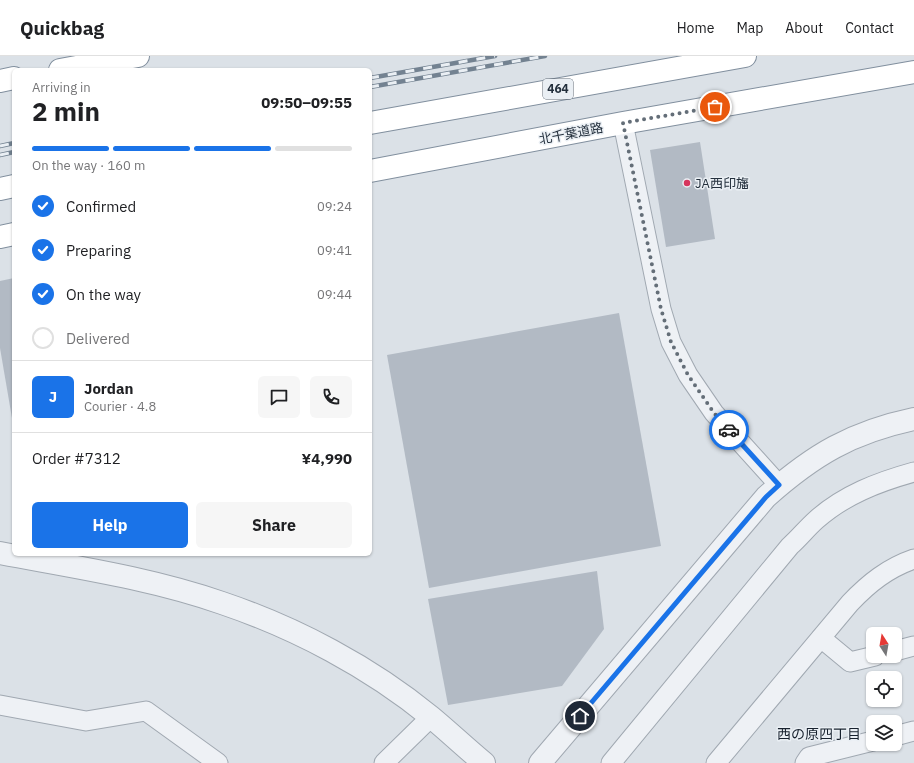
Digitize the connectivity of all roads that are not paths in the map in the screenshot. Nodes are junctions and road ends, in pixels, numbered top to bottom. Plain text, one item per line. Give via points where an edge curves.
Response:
1 (138, 56) edge
2 (745, 56) edge
3 (71, 68) edge
4 (914, 72) edge
5 (12, 78) edge
6 (0, 81) edge
7 (372, 123) edge
8 (623, 123) junction
9 (372, 171) edge
10 (12, 186) edge
11 (0, 188) edge
12 (12, 234) edge
13 (0, 237) edge
14 (914, 419) edge
15 (914, 472) edge
16 (779, 485) junction
17 (0, 553) edge
18 (12, 555) edge
19 (15, 556) edge
20 (914, 559) edge
21 (821, 638) junction
22 (914, 646) edge
23 (902, 649) edge
24 (866, 658) edge
25 (0, 705) edge
26 (431, 717) junction
27 (914, 731) edge
28 (902, 734) edge
29 (866, 744) edge
30 (218, 763) edge
31 (384, 763) edge
32 (484, 763) edge
33 (540, 763) edge
34 (611, 763) edge
35 (716, 763) edge
36 (805, 763) edge

1 - 3 highway
2 - 7 highway, 464
4 - 8 highway, 北千葉道路
5 - 6 highway
8 - 9 highway, 北千葉道路
8 - 16 street via 661,309 671,342 688,375 714,413
10 - 11 highway
12 - 13 highway
14 - 16 street via 881,427 834,446
15 - 34 street via 881,481 862,490 832,506 815,520 790,546
16 - 33 street via 766,497
17 - 18 street
19 - 26 street via 170,587 266,620 338,655 384,683
20 - 21 street via 892,568 870,582
21 - 24 street via 850,662
21 - 35 street
22 - 23 street
25 - 30 street via 86,721 146,711
26 - 31 street
26 - 32 street
27 - 28 street
29 - 36 street via 809,757

